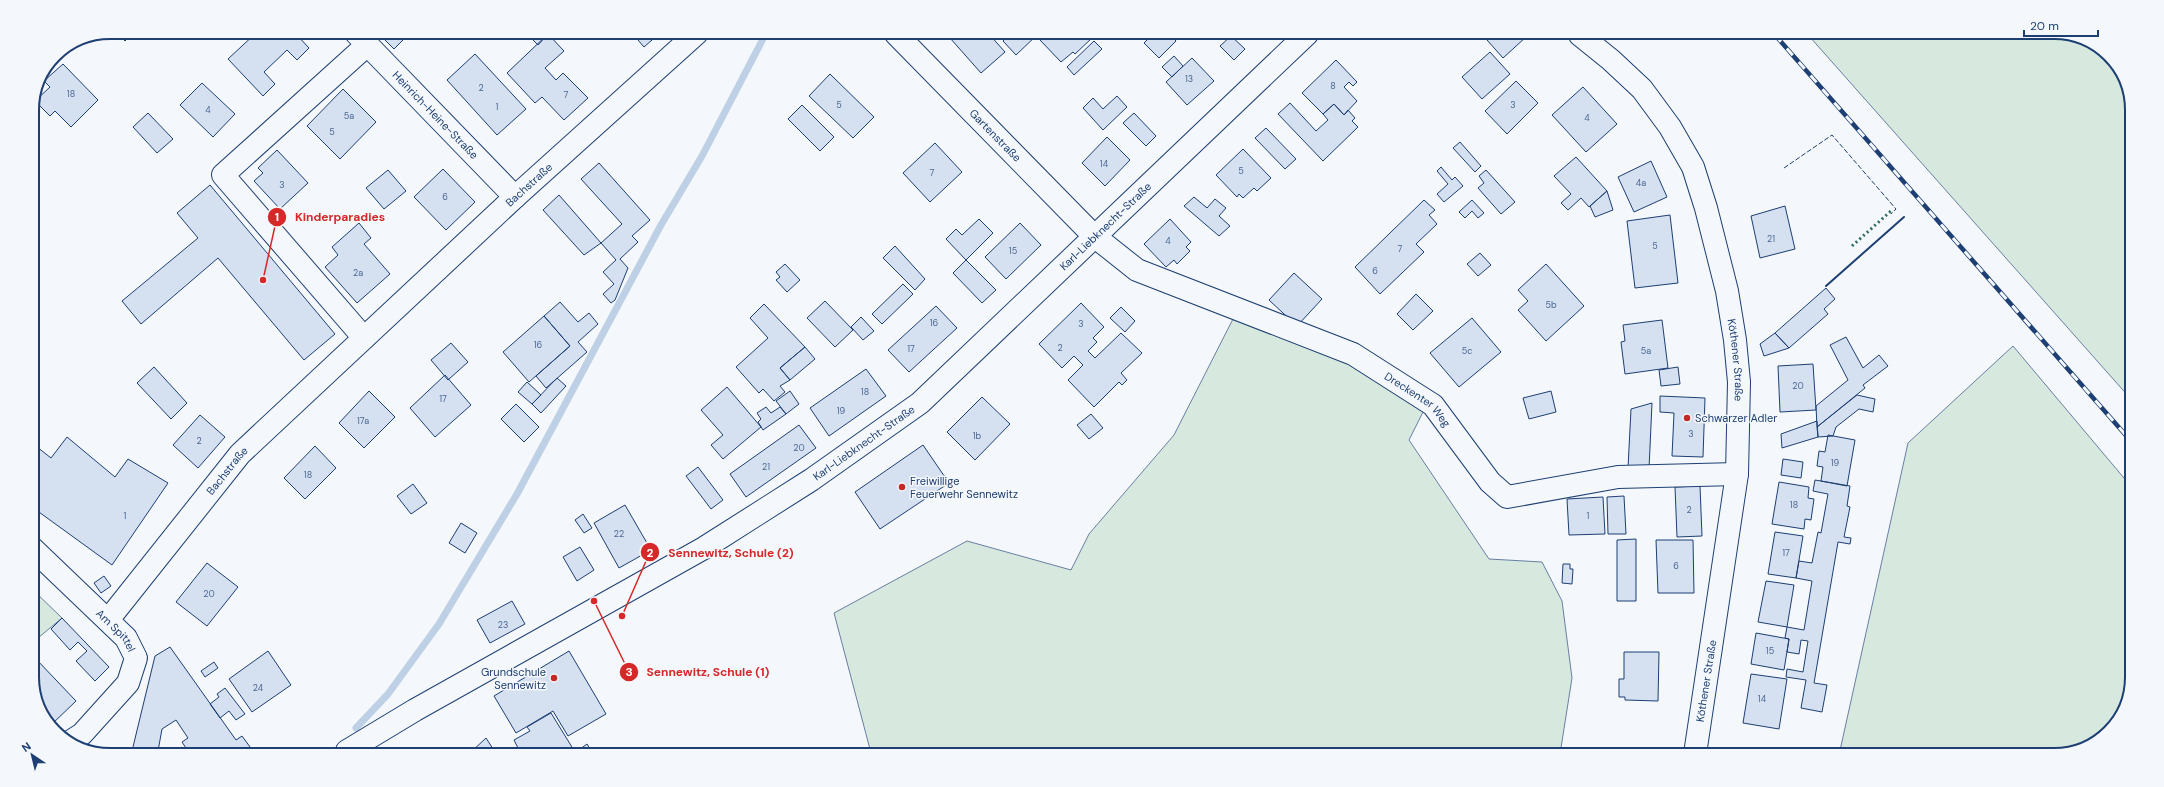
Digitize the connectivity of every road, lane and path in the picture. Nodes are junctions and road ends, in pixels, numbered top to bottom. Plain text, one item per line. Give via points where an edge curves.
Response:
1 (361, 39) edge
2 (363, 39) edge
3 (690, 39) edge
4 (901, 39) edge
5 (1302, 39) edge
6 (1585, 39) edge
7 (515, 197) junction
8 (1094, 236) junction
9 (364, 338) junction
10 (1737, 474) junction
11 (39, 555) edge
12 (108, 620) junction
13 (75, 738) edge
14 (361, 748) edge
15 (1696, 748) edge

1 - 9 street via 223,175
2 - 7 street, Heinrich-Heine-Straße
3 - 7 street, Bachstraße
4 - 8 street, Gartenstraße
5 - 8 street, Karl-Liebknecht-Straße
6 - 10 street, Köthener Straße via 1642,89 1670,127 1693,168 1727,291 1735,340 1739,382
7 - 9 street, Bachstraße
8 - 10 street, Dreckenter Weg via 1137,270 1353,354 1433,405 1490,482 1507,497 1618,477
8 - 14 street, Karl-Liebknecht-Straße via 920,403 811,480 704,548
9 - 12 street, Bachstraße via 240,454
10 - 15 street, Köthener Straße
11 - 12 street, Am Spittel
12 - 13 street, Am Spittel via 126,638 136,658 128,683

